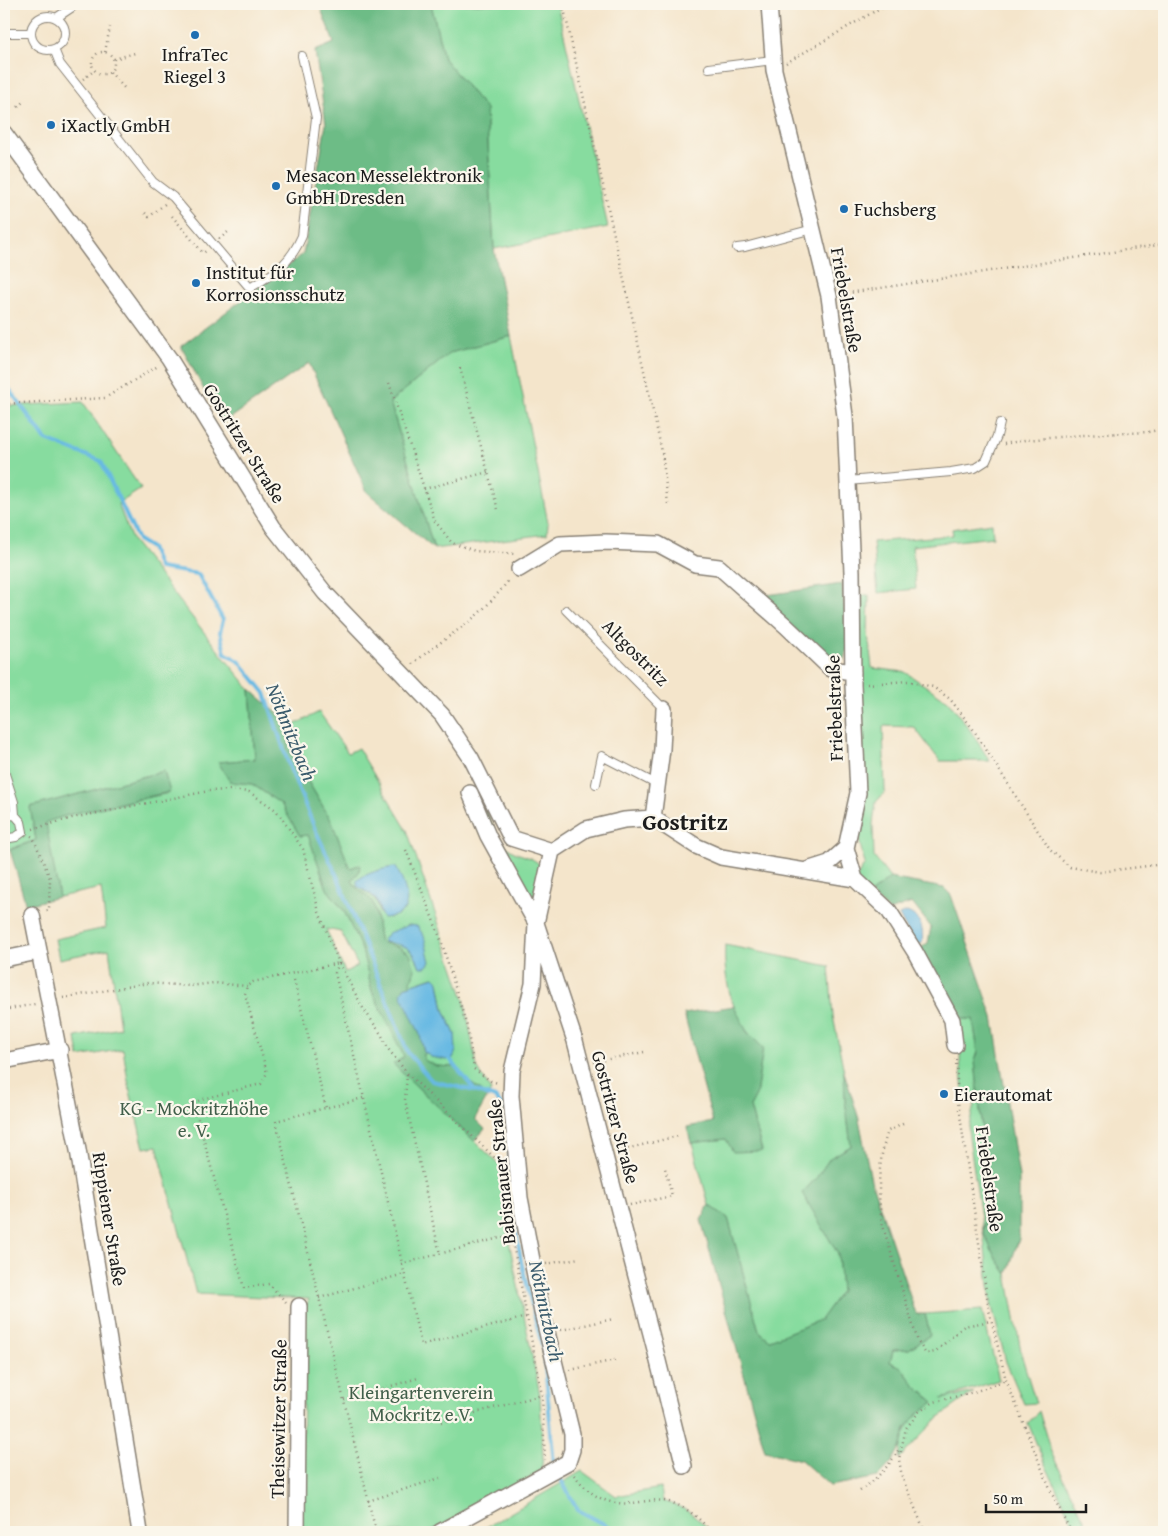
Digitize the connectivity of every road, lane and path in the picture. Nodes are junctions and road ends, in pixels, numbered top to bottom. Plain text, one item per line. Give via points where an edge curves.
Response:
1 (74, 4) edge
2 (563, 4) edge
3 (769, 4) edge
4 (887, 4) edge
5 (56, 18) junction
6 (110, 27) dead end
7 (4, 33) edge
8 (31, 33) junction
9 (54, 49) junction
10 (105, 52) junction
11 (135, 53) dead end
12 (302, 56) dead end
13 (114, 60) junction
14 (774, 65) junction
15 (709, 68) dead end
16 (95, 70) junction
17 (110, 72) junction
18 (76, 84) junction
19 (126, 90) dead end
20 (23, 102) dead end
21 (18, 107) dead end
22 (4, 133) edge
23 (173, 197) junction
24 (145, 213) dead end
25 (813, 229) junction
26 (1164, 244) edge
27 (736, 248) dead end
28 (829, 296) junction
29 (170, 358) junction
30 (460, 368) dead end
31 (389, 383) dead end
32 (4, 404) edge
33 (1000, 423) dead end
34 (1164, 430) edge
35 (993, 447) junction
36 (488, 472) junction
37 (848, 481) junction
38 (424, 489) junction
39 (668, 504) dead end
40 (498, 510) dead end
41 (541, 555) junction
42 (519, 569) joint
43 (566, 610) dead end
44 (403, 674) junction
45 (853, 679) junction
46 (664, 709) joint
47 (4, 771) edge
48 (596, 784) dead end
49 (656, 784) junction
50 (470, 793) dead end
51 (15, 815) junction
52 (4, 816) edge
53 (653, 818) junction
54 (23, 832) junction
55 (4, 839) edge
56 (846, 848) junction
57 (406, 850) dead end
58 (552, 851) junction
59 (1164, 864) edge
60 (804, 871) junction
61 (855, 879) junction
62 (32, 915) joint
63 (536, 923) junction
64 (38, 952) junction
65 (4, 959) edge
66 (339, 962) junction
67 (294, 980) dead end
68 (247, 986) junction
69 (49, 1001) junction
70 (4, 1010) edge
71 (955, 1045) joint
72 (60, 1050) junction
73 (644, 1052) dead end
74 (4, 1061) edge
75 (582, 1065) junction
76 (407, 1073) junction
77 (511, 1087) junction
78 (363, 1098) junction
79 (326, 1108) junction
80 (903, 1124) dead end
81 (678, 1136) dead end
82 (605, 1154) junction
83 (501, 1164) dead end
84 (665, 1168) dead end
85 (619, 1208) junction
86 (508, 1218) dead end
87 (511, 1235) junction
88 (440, 1254) junction
89 (579, 1258) dead end
90 (401, 1264) junction
91 (532, 1267) junction
92 (404, 1274) junction
93 (319, 1298) junction
94 (299, 1306) joint
95 (526, 1317) junction
96 (613, 1319) dead end
97 (992, 1321) junction
98 (547, 1333) junction
99 (615, 1360) dead end
100 (557, 1372) junction
101 (418, 1378) dead end
102 (1006, 1380) junction
103 (542, 1395) junction
104 (344, 1400) junction
105 (441, 1422) dead end
106 (900, 1448) junction
107 (684, 1466) dead end
108 (556, 1469) junction
109 (440, 1478) dead end
110 (860, 1491) dead end
111 (368, 1500) junction
112 (140, 1532) edge
113 (297, 1532) edge
114 (376, 1532) edge
115 (440, 1532) edge
116 (711, 1532) edge
117 (925, 1532) edge
118 (1071, 1532) edge

1 - 5 lane
2 - 39 path via 653,407
3 - 14 street, Friebelstraße
4 - 14 path
5 - 8 lane via 39,18
5 - 9 lane via 65,32 62,42
6 - 10 path
7 - 8 lane
8 - 9 lane via 38,47
9 - 18 lane via 60,64
10 - 13 path
10 - 16 path via 95,56 92,63
11 - 13 path
12 - 23 lane via 316,118 302,236 295,252 280,269 250,288
13 - 17 path
14 - 15 lane
14 - 25 street, Friebelstraße
16 - 17 path via 104,74
16 - 18 path
17 - 19 path
18 - 23 lane via 153,182
20 - 21 path
22 - 29 street, Gostritzer Straße
23 - 24 path via 149,217
25 - 27 lane
25 - 28 street, Friebelstraße
26 - 28 path
28 - 37 street, Friebelstraße via 845,416
29 - 32 path via 105,398
29 - 44 street, Gostritzer Straße via 273,527 325,593
30 - 36 path
31 - 38 path
33 - 35 lane
34 - 35 path via 1025,440
35 - 37 lane via 986,460 975,468
36 - 38 path
36 - 40 path
37 - 45 street, Friebelstraße
38 - 41 path via 435,521 452,543 475,551
41 - 42 street
41 - 45 street via 560,544 658,544 695,564 720,567 831,669
42 - 44 path via 477,615 426,652
43 - 46 lane, Altgostritz
44 - 58 street, Gostritzer Straße via 442,715 471,758 511,838
45 - 56 street, Friebelstraße via 858,793
45 - 59 path via 908,681 933,687 950,699 1050,850 1070,867 1100,872
46 - 49 street, Altgostritz
47 - 51 lane
48 - 49 lane via 602,756
49 - 53 street, Altgostritz
50 - 63 street, Gostritzer Straße via 488,836
51 - 52 lane
51 - 54 lane
53 - 58 street via 624,820 586,829
53 - 60 street via 696,846 721,857
54 - 55 lane
54 - 62 path via 33,837 50,878 49,910
54 - 66 path via 72,818 209,791 249,792 276,810 303,849 319,912
56 - 60 street via 830,862
56 - 61 street, Friebelstraße
57 - 77 path via 441,940 467,1027 474,1069 491,1081
58 - 63 street, Babisnauer Straße
60 - 61 street
61 - 71 street via 889,911 915,952 952,1020
62 - 64 street, Rippiener Straße
63 - 75 street, Gostritzer Straße
63 - 77 street, Babisnauer Straße via 533,984
64 - 65 street
64 - 69 street, Rippiener Straße
66 - 68 path
66 - 76 path via 363,1008
66 - 78 path via 336,973
67 - 79 path
68 - 69 path via 148,983
68 - 94 path via 245,994 267,1073 265,1079 262,1084 202,1099 196,1102 195,1108 244,1288 269,1284 287,1304
69 - 70 path
69 - 72 street, Rippiener Straße
71 - 97 path, Friebelstraße via 958,1102
72 - 74 street
72 - 112 street, Rippiener Straße
73 - 75 path
75 - 82 street, Gostritzer Straße
76 - 83 path
76 - 88 path via 405,1100
77 - 91 street, Babisnauer Straße via 520,1198
78 - 79 path
78 - 90 path
79 - 93 path via 276,1122
80 - 97 path via 888,1131 883,1146 879,1206 918,1342 926,1354 935,1352 964,1326
81 - 82 path
82 - 85 street, Gostritzer Straße
84 - 85 path via 672,1196
85 - 107 street, Gostritzer Straße
86 - 87 path
87 - 88 path
87 - 95 path
88 - 90 path
89 - 91 path
90 - 92 path
91 - 98 street, Babisnauer Straße
92 - 93 path
92 - 95 path via 420,1345
93 - 104 path
94 - 113 street, Theisewitzer Straße
95 - 103 path
96 - 98 path
97 - 102 path, Friebelstraße
98 - 100 street, Babisnauer Straße
99 - 100 path
100 - 108 street, Babisnauer Straße via 572,1434 572,1450
101 - 104 path
102 - 106 path via 934,1402 919,1412 906,1428
102 - 118 path, Friebelstraße via 1052,1494
103 - 105 path
103 - 108 path via 545,1458
104 - 111 path
106 - 110 path via 891,1463
106 - 117 path via 902,1478
108 - 115 street
108 - 116 path via 573,1474 585,1489 600,1499 622,1504 663,1500 681,1506
109 - 111 path
111 - 114 path

